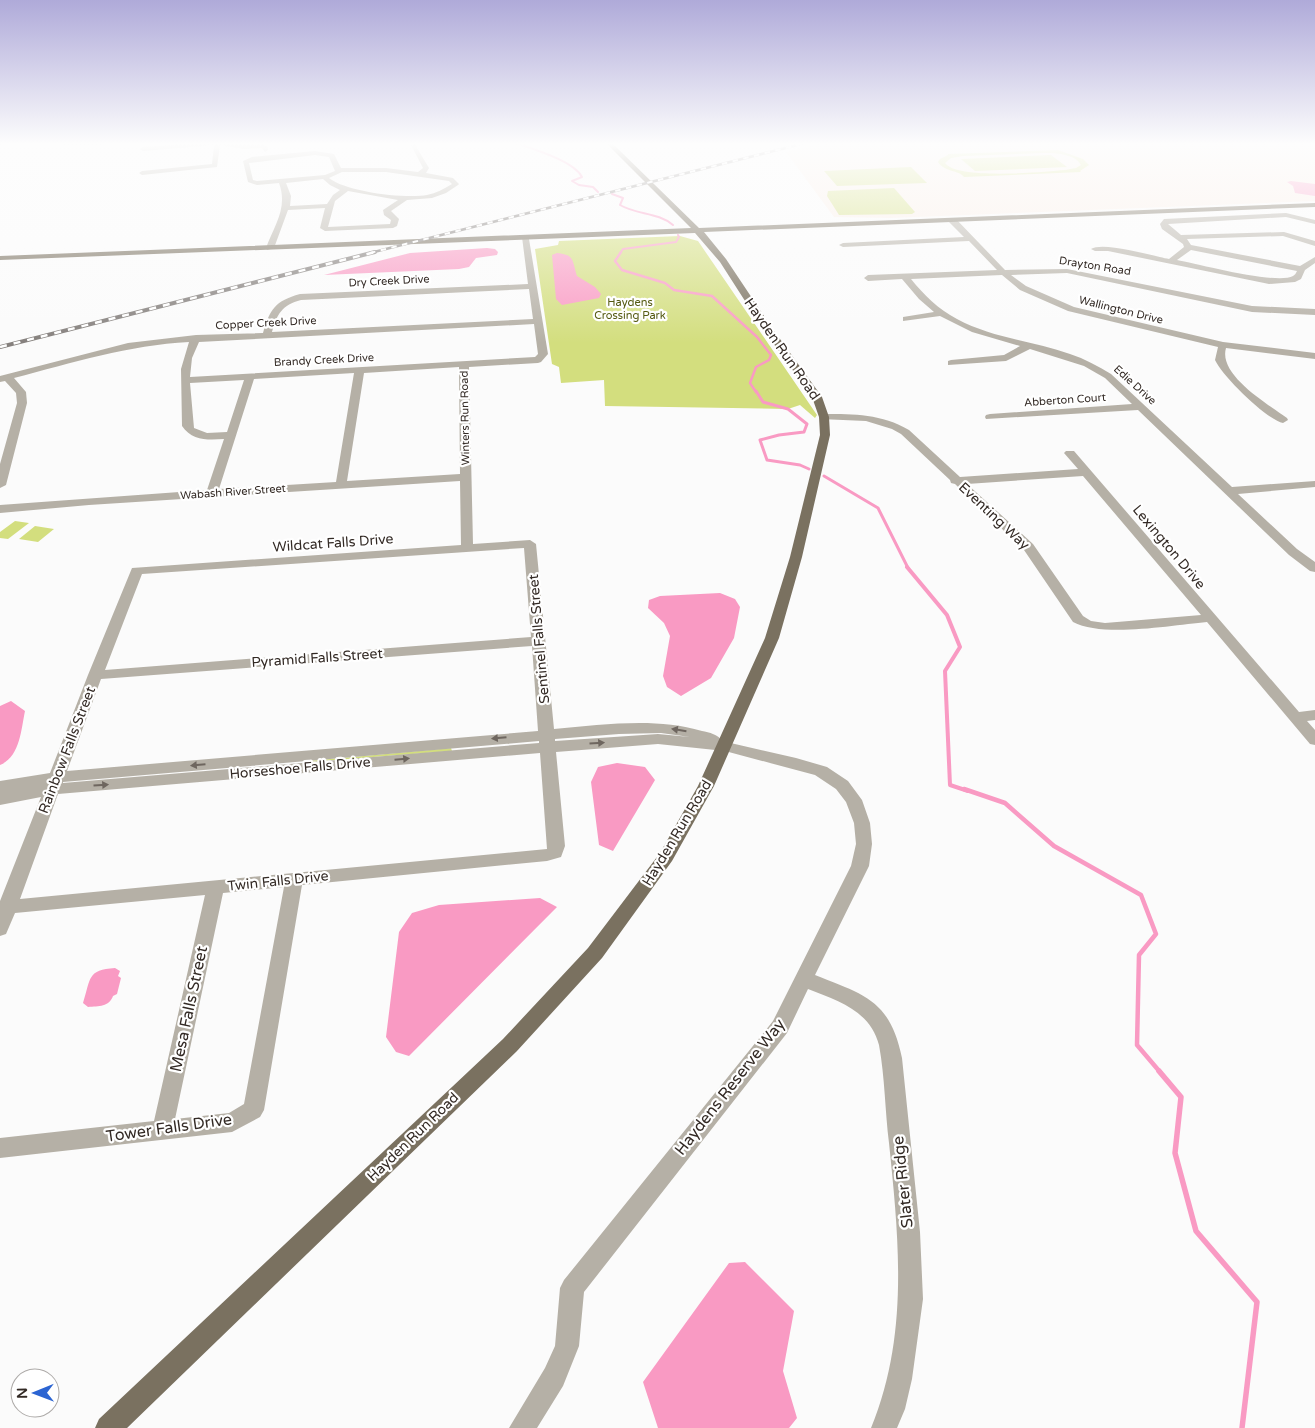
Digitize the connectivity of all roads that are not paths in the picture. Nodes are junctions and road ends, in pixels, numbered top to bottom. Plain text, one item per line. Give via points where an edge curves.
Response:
1 (284, 210) edge
2 (329, 210) edge
3 (388, 210) edge
4 (677, 210) edge
5 (1201, 210) edge
6 (1167, 211) junction
7 (1179, 219) junction
8 (952, 220) junction
9 (1315, 222) edge
10 (699, 231) junction
11 (1180, 237) junction
12 (525, 239) junction
13 (970, 239) junction
14 (462, 240) junction
15 (1315, 244) edge
16 (843, 245) dead end
17 (1188, 247) junction
18 (270, 248) junction
19 (1095, 249) dead end
20 (0, 258) edge
21 (1315, 259) edge
22 (1170, 262) junction
23 (1302, 269) junction
24 (1003, 272) junction
25 (906, 277) junction
26 (868, 278) dead end
27 (532, 286) junction
28 (1315, 312) edge
29 (941, 313) junction
30 (906, 319) dead end
31 (537, 321) junction
32 (267, 334) junction
33 (196, 338) junction
34 (1223, 345) junction
35 (1028, 346) junction
36 (1315, 356) edge
37 (951, 363) dead end
38 (464, 365) junction
39 (359, 371) junction
40 (250, 377) junction
41 (4, 378) edge
42 (186, 380) junction
43 (1141, 407) junction
44 (824, 417) junction
45 (990, 417) dead end
46 (1283, 420) dead end
47 (232, 435) junction
48 (1070, 453) dead end
49 (1085, 472) junction
50 (467, 477) junction
51 (955, 480) junction
52 (1315, 484) edge
53 (0, 485) edge
54 (341, 485) junction
55 (1229, 491) junction
56 (212, 493) junction
57 (0, 509) edge
58 (530, 544) joint
59 (467, 549) junction
60 (1315, 568) edge
61 (138, 571) joint
62 (1209, 618) junction
63 (539, 640) junction
64 (95, 675) junction
65 (1315, 715) edge
66 (1296, 717) junction
67 (548, 740) junction
68 (1315, 740) edge
69 (725, 746) junction
70 (55, 783) junction
71 (0, 786) edge
72 (0, 799) edge
73 (555, 853) joint
74 (294, 880) junction
75 (215, 888) junction
76 (4, 908) edge
77 (0, 929) edge
78 (804, 979) junction
79 (162, 1131) junction
80 (0, 1148) edge
81 (108, 1428) edge
82 (522, 1428) edge
83 (884, 1428) edge

1 - 18 street
2 - 3 street via 324,228 328,229 393,226 395,219 387,214
4 - 10 main road, Hayden Run Road
5 - 6 main road
6 - 7 street
6 - 8 main road
7 - 9 street via 1298,216
7 - 11 street via 1164,224
8 - 10 main road
8 - 13 street, Wallington Drive
10 - 12 main road
10 - 14 main road
10 - 44 main road, Hayden Run Road via 817,396
11 - 15 street via 1284,234
11 - 17 street
12 - 14 main road
12 - 27 street, Winters Run Road
13 - 16 street
13 - 24 street, Wallington Drive
14 - 18 main road
17 - 22 street
17 - 23 street
18 - 20 main road
19 - 22 street
21 - 23 street
22 - 23 street via 1269,281 1292,280
24 - 25 street, Drayton Road
24 - 28 street, Drayton Road via 1067,272 1252,309
24 - 34 street, Wallington Drive via 1023,288 1071,309
25 - 26 street, Drayton Road
25 - 29 street, Edie Drive via 920,295
27 - 31 street, Winters Run Road
27 - 32 street, Dry Creek Drive via 300,298 284,302 275,309
29 - 30 street
29 - 35 street, Edie Drive via 979,331
31 - 32 street, Copper Creek Drive
31 - 38 street, Winters Run Road via 543,354 538,360
32 - 33 street, Copper Creek Drive
33 - 41 street, Copper Creek Drive via 128,346
33 - 42 street via 186,358
34 - 36 street, Wallington Drive
34 - 46 street via 1219,358 1222,367
35 - 37 street via 1006,358
35 - 43 street, Edie Drive via 1071,357 1098,369
38 - 39 street, Brandy Creek Drive
38 - 50 street, Winters Run Road
39 - 40 street, Brandy Creek Drive
39 - 54 street
40 - 42 street, Brandy Creek Drive
40 - 47 street
41 - 53 street via 21,392 22,403
42 - 47 street via 188,430 203,436
43 - 45 street, Abberton Court
43 - 55 street, Edie Drive
44 - 51 street, Eventing Way via 873,418 894,425
44 - 69 main road, Hayden Run Road via 825,435 781,611
47 - 56 street
48 - 49 street, Lexington Drive
49 - 51 street
49 - 62 street, Lexington Drive
50 - 54 street, Wabash River Street
50 - 59 street, Winters Run Road
51 - 62 street, Eventing Way via 1028,547 1078,619 1087,624 1104,627
52 - 55 street
54 - 56 street, Wabash River Street
55 - 60 street, Edie Drive via 1293,552
56 - 57 street, Wabash River Street
58 - 59 street, Wildcat Falls Drive
58 - 63 street, Sentinel Falls Street
59 - 61 street, Wildcat Falls Drive
61 - 64 street, Rainbow Falls Street
62 - 66 street, Lexington Drive
63 - 64 street, Pyramid Falls Street
63 - 67 street, Sentinel Falls Street
64 - 70 street, Rainbow Falls Street
65 - 66 street
66 - 68 street, Lexington Drive
67 - 69 street, Horseshoe Falls Drive via 658,739
67 - 70 street, Horseshoe Falls Drive
67 - 73 street, Sentinel Falls Street
69 - 78 street, Haydens Reserve Way via 821,771 842,786 857,806 864,844 860,866
69 - 81 main road, Hayden Run Road via 666,857 595,953 554,999 503,1052
70 - 71 street
70 - 72 street
70 - 76 street, Rainbow Falls Street
73 - 74 street, Twin Falls Drive
74 - 75 street, Twin Falls Drive
74 - 79 street, Tower Falls Drive via 253,1110 232,1122
75 - 76 street, Twin Falls Drive
75 - 79 street, Mesa Falls Street
76 - 77 street, Rainbow Falls Street
78 - 82 street, Haydens Reserve Way via 780,1027 572,1288 567,1346 554,1377
78 - 83 street, Slater Ridge via 853,999 868,1010 881,1023 887,1040 910,1248 911,1300 902,1364 892,1411
79 - 80 street, Tower Falls Drive

